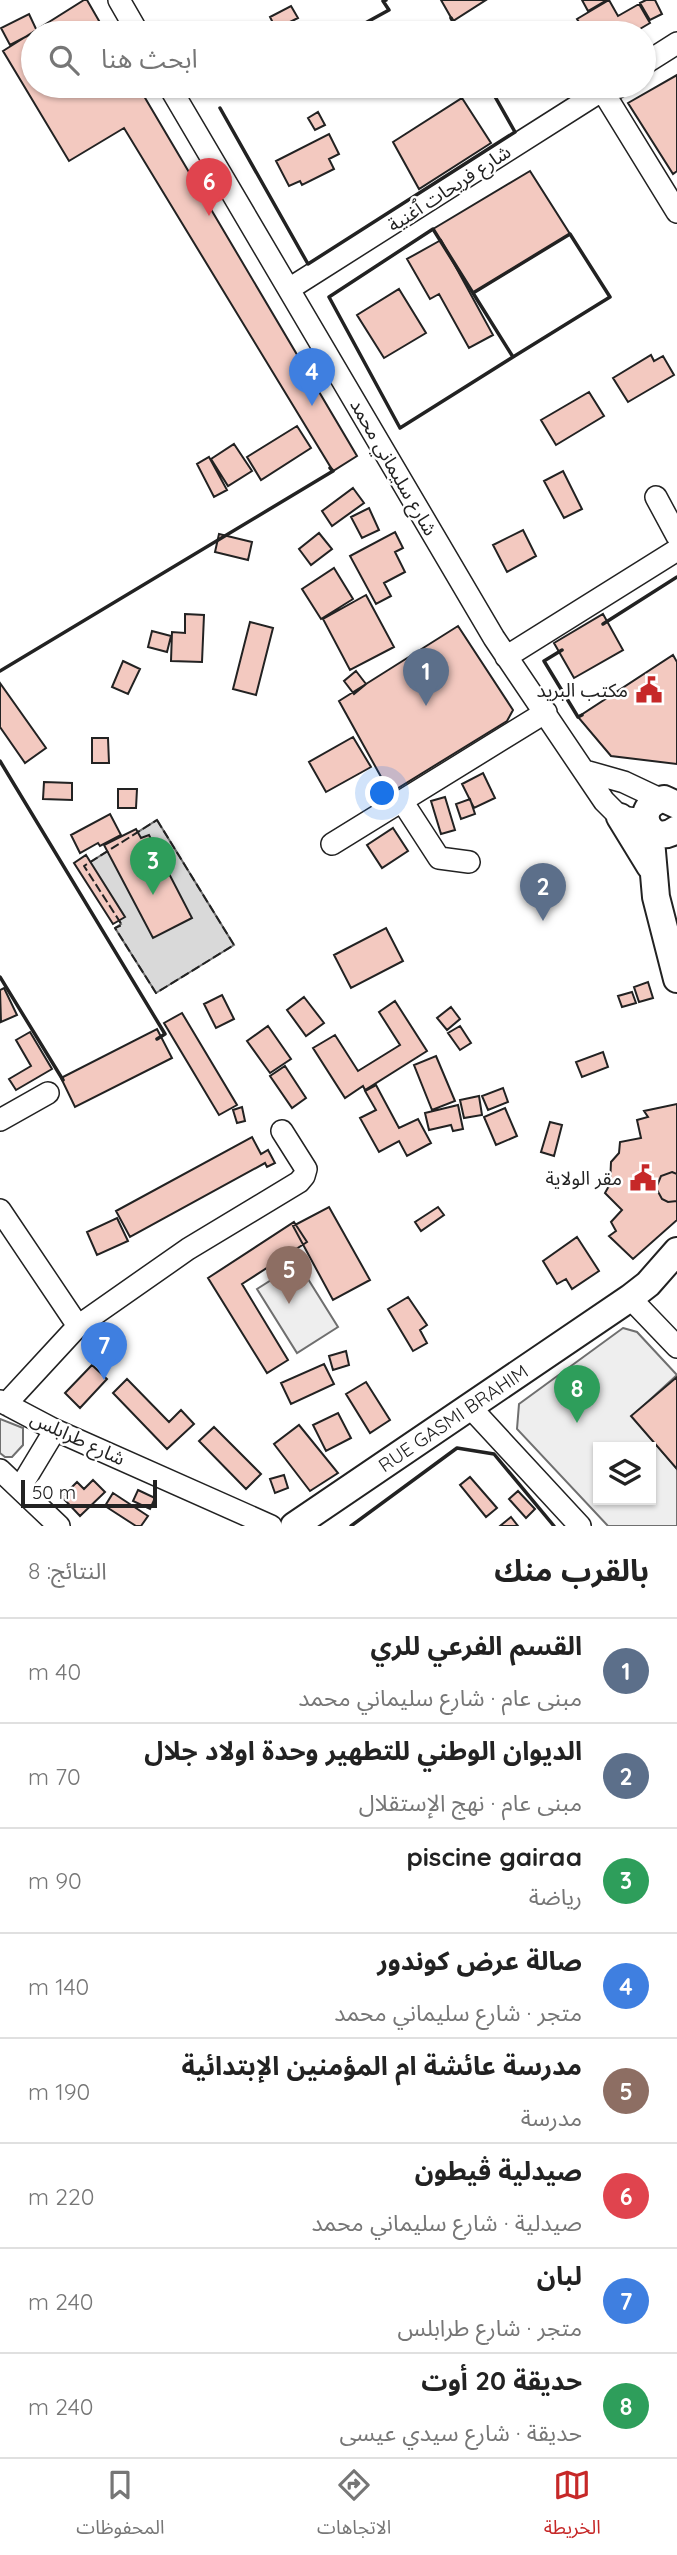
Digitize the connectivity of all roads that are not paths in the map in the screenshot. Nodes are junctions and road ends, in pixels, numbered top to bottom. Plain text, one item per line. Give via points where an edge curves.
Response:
1 (119, 0) edge
2 (131, 21) edge
3 (677, 43) edge
4 (656, 56) edge
5 (176, 98) edge
6 (589, 98) edge
7 (612, 98) edge
8 (670, 188) edge
9 (677, 212) edge
10 (289, 289) junction
11 (656, 497) dead end
12 (677, 536) edge
13 (677, 550) edge
14 (506, 657) junction
15 (546, 712) junction
16 (585, 771) junction
17 (402, 801) junction
18 (656, 808) edge
19 (677, 831) edge
20 (332, 844) dead end
21 (469, 862) dead end
22 (677, 979) edge
23 (48, 1093) dead end
24 (0, 1120) edge
25 (282, 1131) dead end
26 (0, 1210) edge
27 (676, 1253) edge
28 (630, 1298) junction
29 (78, 1326) junction
30 (677, 1347) edge
31 (3, 1403) edge
32 (470, 1407) junction
33 (55, 1430) junction
34 (0, 1470) edge
35 (20, 1488) junction
36 (59, 1526) edge
37 (271, 1526) edge
38 (294, 1526) edge
39 (580, 1526) edge

1 - 2 street
3 - 4 street
5 - 10 street, شارع سليماني محمد
6 - 10 street, شارع فريحات ٱغنية
7 - 8 street
8 - 9 street
10 - 14 street, شارع سليماني محمد
11 - 12 street
13 - 14 street
14 - 15 street, شارع سليماني محمد
15 - 16 street, شارع سليماني محمد
15 - 17 street
16 - 18 street via 625,782
16 - 18 street, شارع سليماني محمد via 604,801
17 - 20 street
17 - 21 street via 439,858
18 - 19 main road via 666,835
18 - 22 main road via 652,869
23 - 24 street
25 - 29 street via 306,1169 299,1182 188,1249
26 - 29 street
27 - 28 main road, RUE GASMI BRAHIM
28 - 30 street
28 - 32 main road, RUE GASMI BRAHIM
29 - 31 street
31 - 33 street, شارع طرابلس
32 - 38 main road, RUE GASMI BRAHIM
32 - 39 street
33 - 35 street
33 - 37 street, شارع طرابلس
34 - 35 street
35 - 36 street

